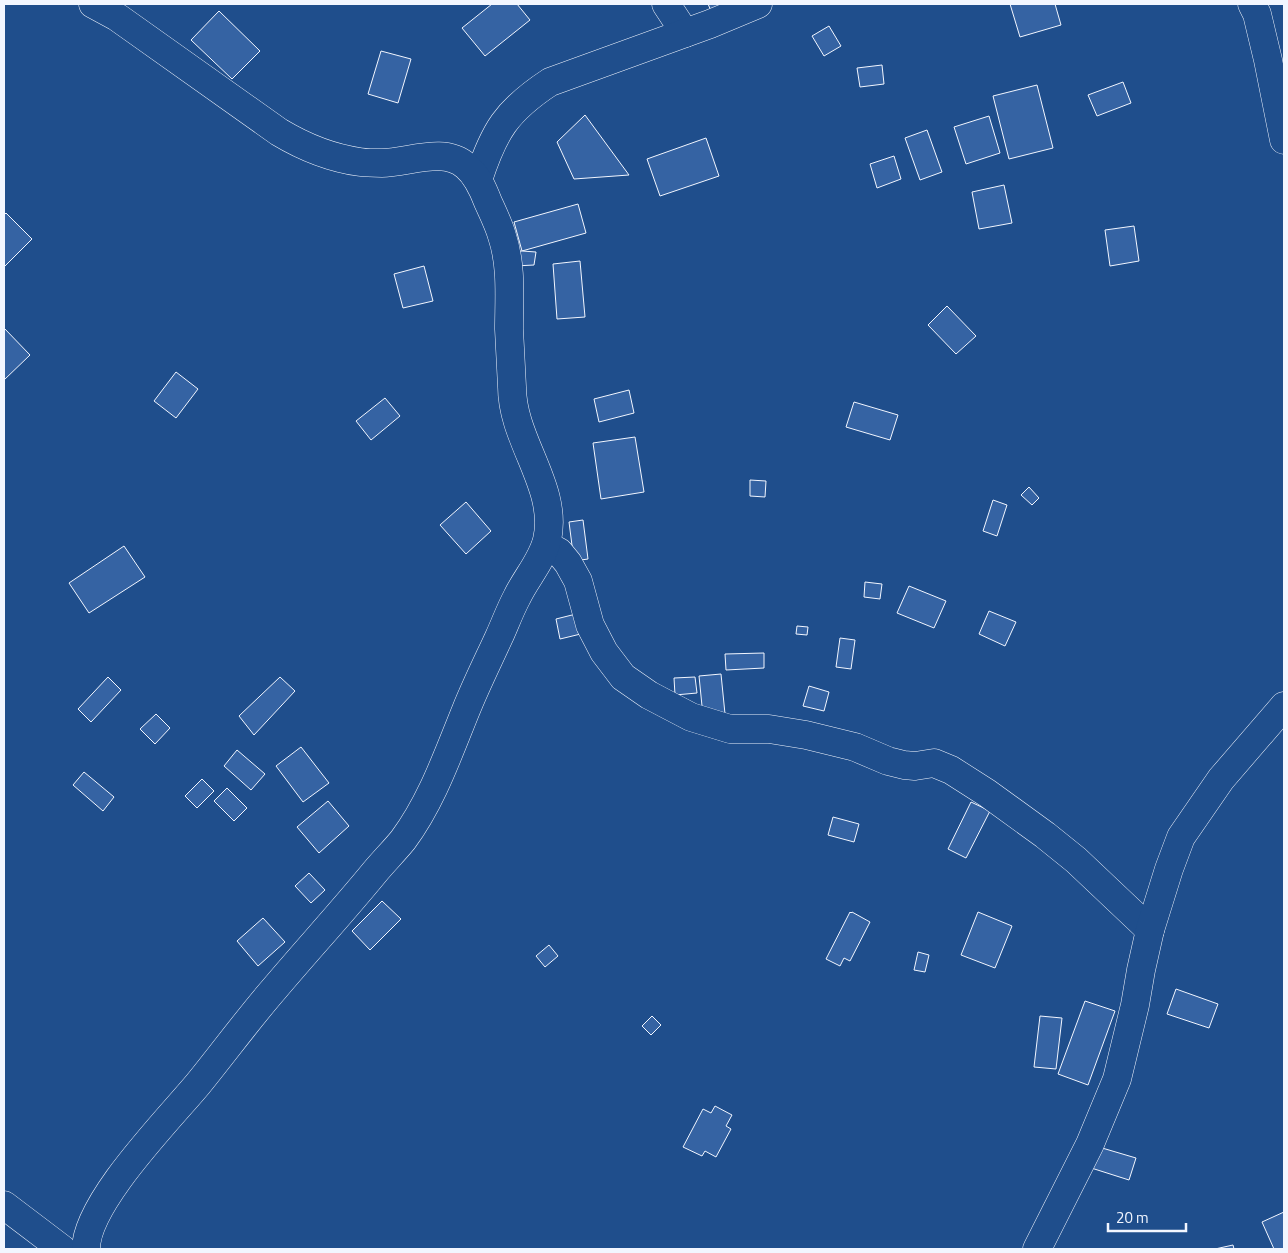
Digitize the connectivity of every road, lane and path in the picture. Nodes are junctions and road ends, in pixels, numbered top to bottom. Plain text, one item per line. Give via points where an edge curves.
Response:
1 (93, 4) edge
2 (666, 4) edge
3 (758, 4) edge
4 (1252, 4) edge
5 (685, 33) junction
6 (1284, 140) edge
7 (478, 180) junction
8 (546, 544) junction
9 (1284, 706) edge
10 (1150, 930) junction
11 (4, 1206) edge
12 (62, 1249) edge
13 (86, 1249) edge
14 (1037, 1249) edge

1 - 7 street via 297,142 317,151 360,162 450,157 462,162
2 - 5 street
3 - 5 street
4 - 6 street via 1268,60
5 - 7 street via 550,82 528,97 497,131
7 - 8 street via 503,237 510,280 512,396 515,417 547,500 550,522
8 - 10 street via 559,552 578,581 590,625 604,652 624,676 649,695 690,717 730,729 770,729 806,735 855,747 904,765 934,763 952,770 1053,841
8 - 13 street via 517,597 445,763 403,839 116,1182 89,1229
9 - 10 street via 1221,779 1181,837
10 - 14 street via 1136,1005 1117,1079 1090,1144
11 - 12 street

